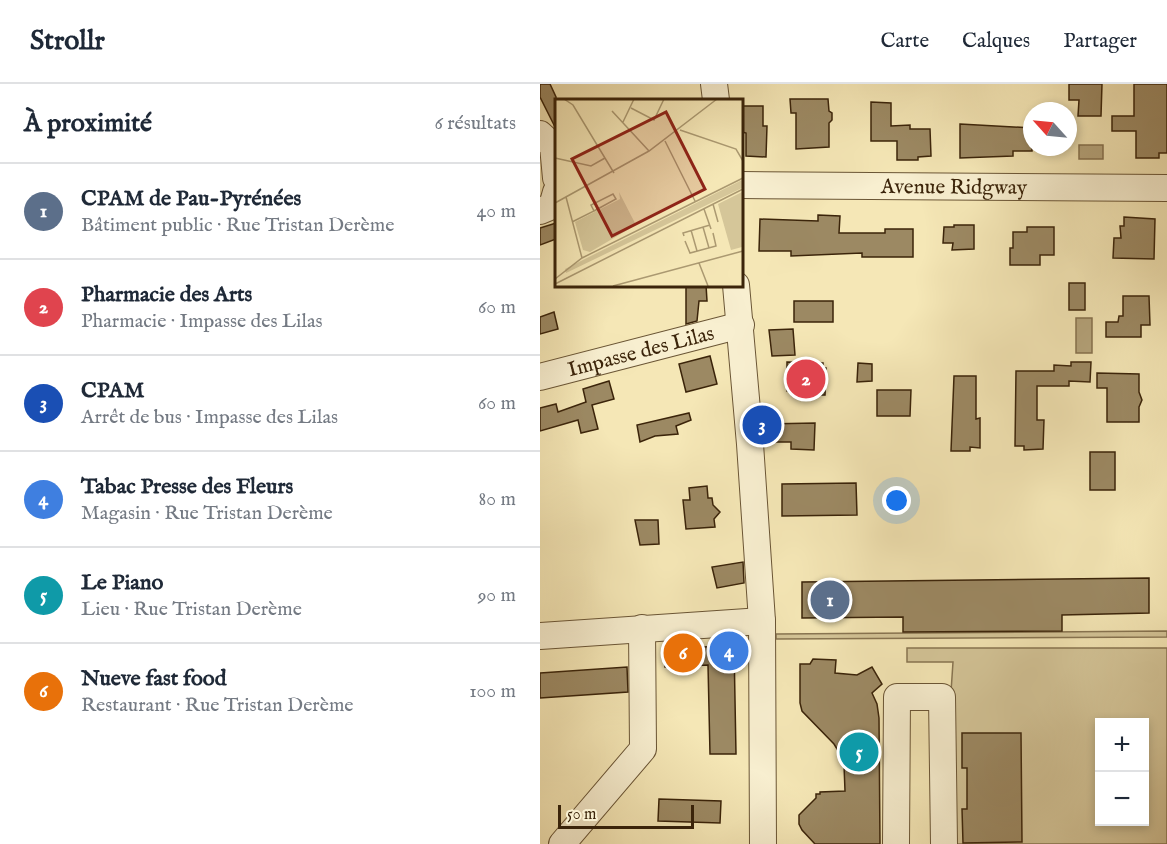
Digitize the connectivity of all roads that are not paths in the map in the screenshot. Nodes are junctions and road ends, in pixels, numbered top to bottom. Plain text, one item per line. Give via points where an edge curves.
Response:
1 (714, 84) edge
2 (716, 99) edge
3 (540, 134) edge
4 (555, 167) edge
5 (742, 185) edge
6 (1167, 188) edge
7 (555, 196) edge
8 (540, 211) edge
9 (736, 286) edge
10 (741, 325) junction
11 (540, 376) edge
12 (762, 621) junction
13 (642, 628) junction
14 (540, 636) edge
15 (562, 844) edge
16 (763, 844) edge
17 (896, 844) edge
18 (944, 844) edge

1 - 2 street
3 - 4 street via 553,146
5 - 6 street, Avenue Ridgway
7 - 8 street via 552,206
9 - 10 street
10 - 11 street, Impasse des Lilas
10 - 12 street
12 - 13 street
12 - 16 street
13 - 14 street
13 - 15 street via 643,749
17 - 18 street via 897,697 942,697

